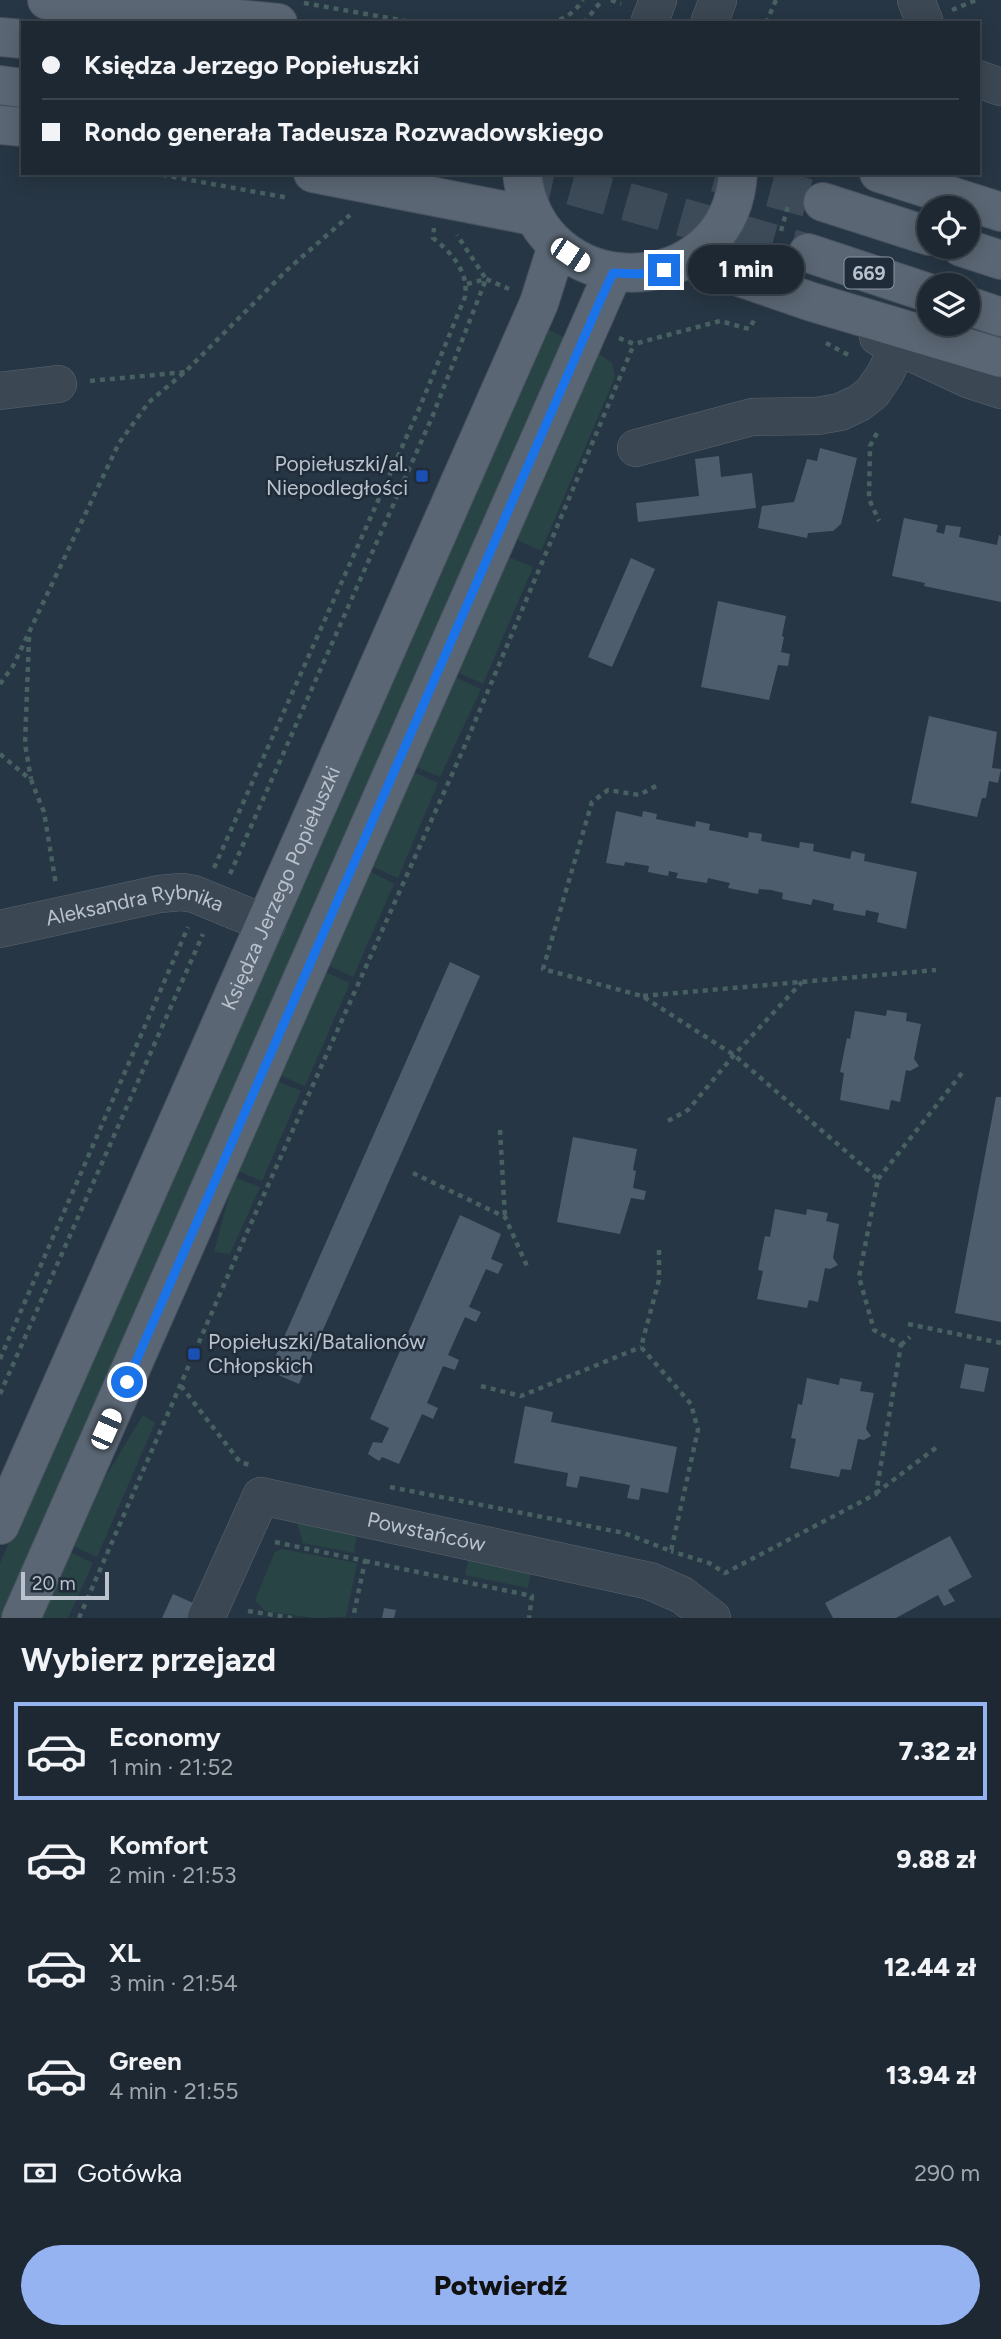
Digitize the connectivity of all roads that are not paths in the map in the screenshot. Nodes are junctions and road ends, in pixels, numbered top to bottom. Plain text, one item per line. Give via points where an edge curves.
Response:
1 (47, 0) edge
2 (198, 0) edge
3 (658, 0) edge
4 (718, 0) edge
5 (916, 0) edge
6 (260, 21) edge
7 (273, 21) edge
8 (650, 21) edge
9 (710, 21) edge
10 (924, 21) edge
11 (0, 37) edge
12 (21, 39) edge
13 (980, 80) edge
14 (0, 85) edge
15 (1001, 87) edge
16 (21, 88) edge
17 (0, 125) edge
18 (21, 127) edge
19 (323, 175) edge
20 (522, 175) edge
21 (738, 175) edge
22 (885, 175) edge
23 (823, 202) tunnel mouth
24 (1001, 212) edge
25 (533, 216) junction
26 (917, 232) edge
27 (557, 246) junction
28 (808, 253) tunnel mouth
29 (980, 253) edge
30 (687, 259) junction
31 (1001, 260) edge
32 (613, 273) junction
33 (917, 289) edge
34 (812, 302) junction
35 (980, 310) edge
36 (1001, 317) edge
37 (898, 347) junction
38 (1001, 358) edge
39 (58, 384) road end
40 (1001, 390) edge
41 (0, 391) edge
42 (636, 448) dead end
43 (267, 924) junction
44 (0, 929) edge
45 (0, 1525) edge
46 (21, 1618) edge
47 (206, 1618) edge
48 (712, 1618) edge

1 - 6 main road
2 - 7 main road
3 - 8 street
4 - 9 street
5 - 10 street
11 - 12 main road
13 - 15 street
14 - 16 main road
17 - 18 main road
19 - 25 main road
20 - 25 main road
21 - 30 main road via 728,215 710,240
22 - 24 main road
23 - 26 main road, 669
25 - 27 main road
27 - 32 main road via 583,264
27 - 43 main road, Księdza Jerzego Popiełuszki via 539,303
28 - 33 main road, 669
29 - 31 main road
30 - 32 main road via 664,270
30 - 34 main road
32 - 46 main road
34 - 37 street
34 - 38 main road
35 - 36 main road
37 - 40 street
37 - 42 street via 872,393 839,412 752,417
39 - 41 street
43 - 44 street, Aleksandra Rybnika via 182,892
43 - 45 main road, Księdza Jerzego Popiełuszki
47 - 48 street, Powstańców via 261,1496 650,1581 682,1595

